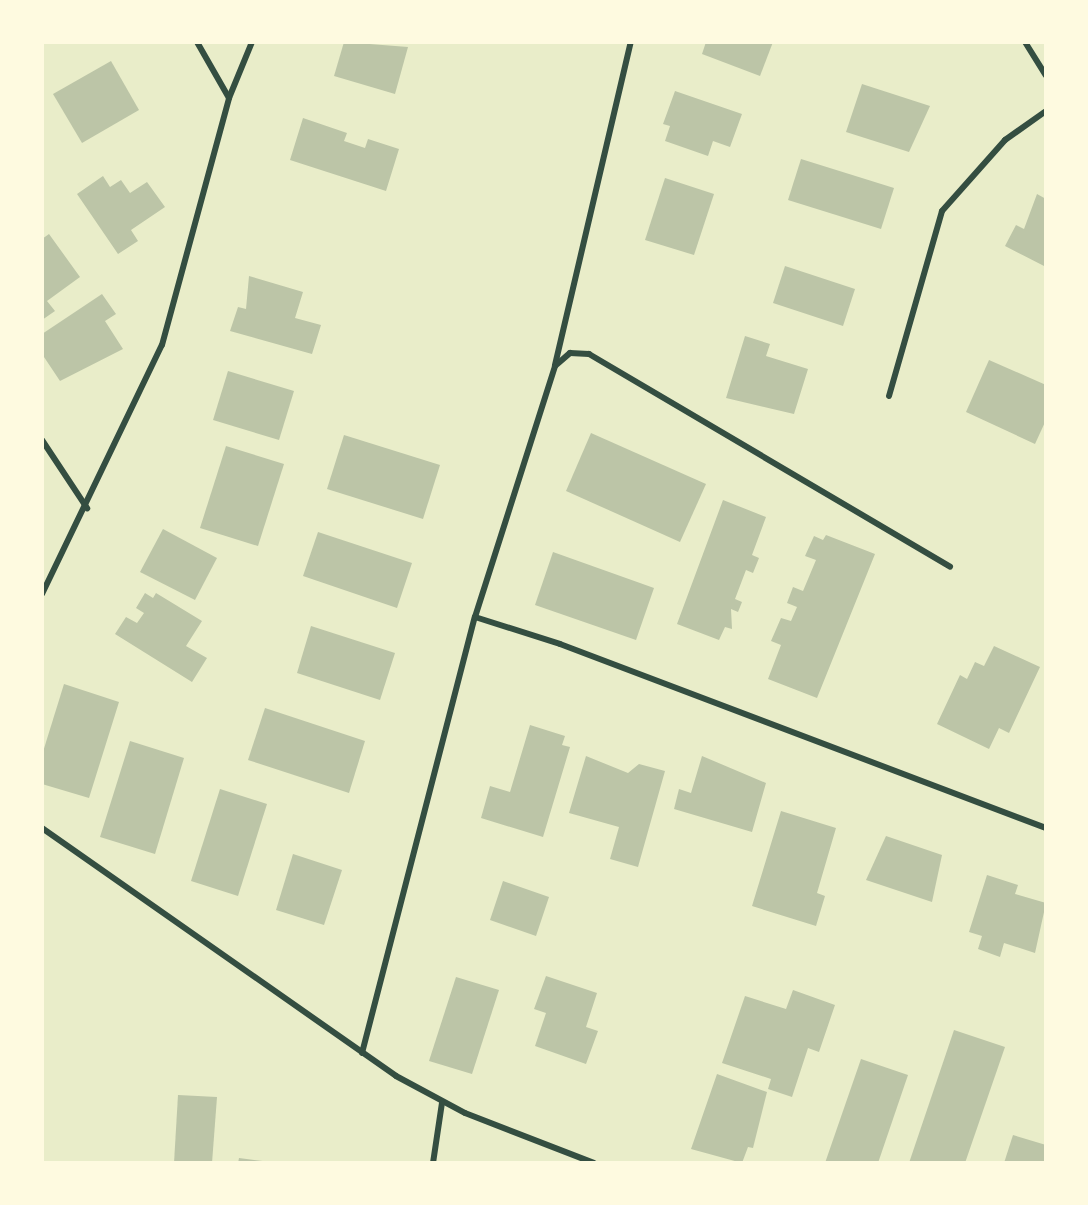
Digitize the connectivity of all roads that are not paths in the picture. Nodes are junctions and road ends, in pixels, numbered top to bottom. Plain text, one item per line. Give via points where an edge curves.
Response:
1 (197, 42) edge
2 (252, 42) edge
3 (631, 42) edge
4 (1025, 42) edge
5 (1046, 75) edge
6 (230, 98) junction
7 (1046, 111) edge
8 (555, 366) junction
9 (889, 396) dead end
10 (42, 440) edge
11 (87, 508) junction
12 (951, 567) dead end
13 (42, 594) edge
14 (475, 617) junction
15 (42, 828) edge
16 (1046, 828) edge
17 (362, 1053) junction
18 (442, 1103) junction
19 (433, 1163) edge
20 (594, 1163) edge

1 - 6 street
2 - 6 street
3 - 8 street
4 - 5 street
6 - 11 street via 162,345
7 - 9 street via 1005,140 942,211
8 - 12 street via 570,352 589,354
8 - 14 street
10 - 11 street
11 - 13 street
14 - 16 street via 550,640
14 - 17 street
15 - 17 street
17 - 18 street
18 - 19 street
18 - 20 street

